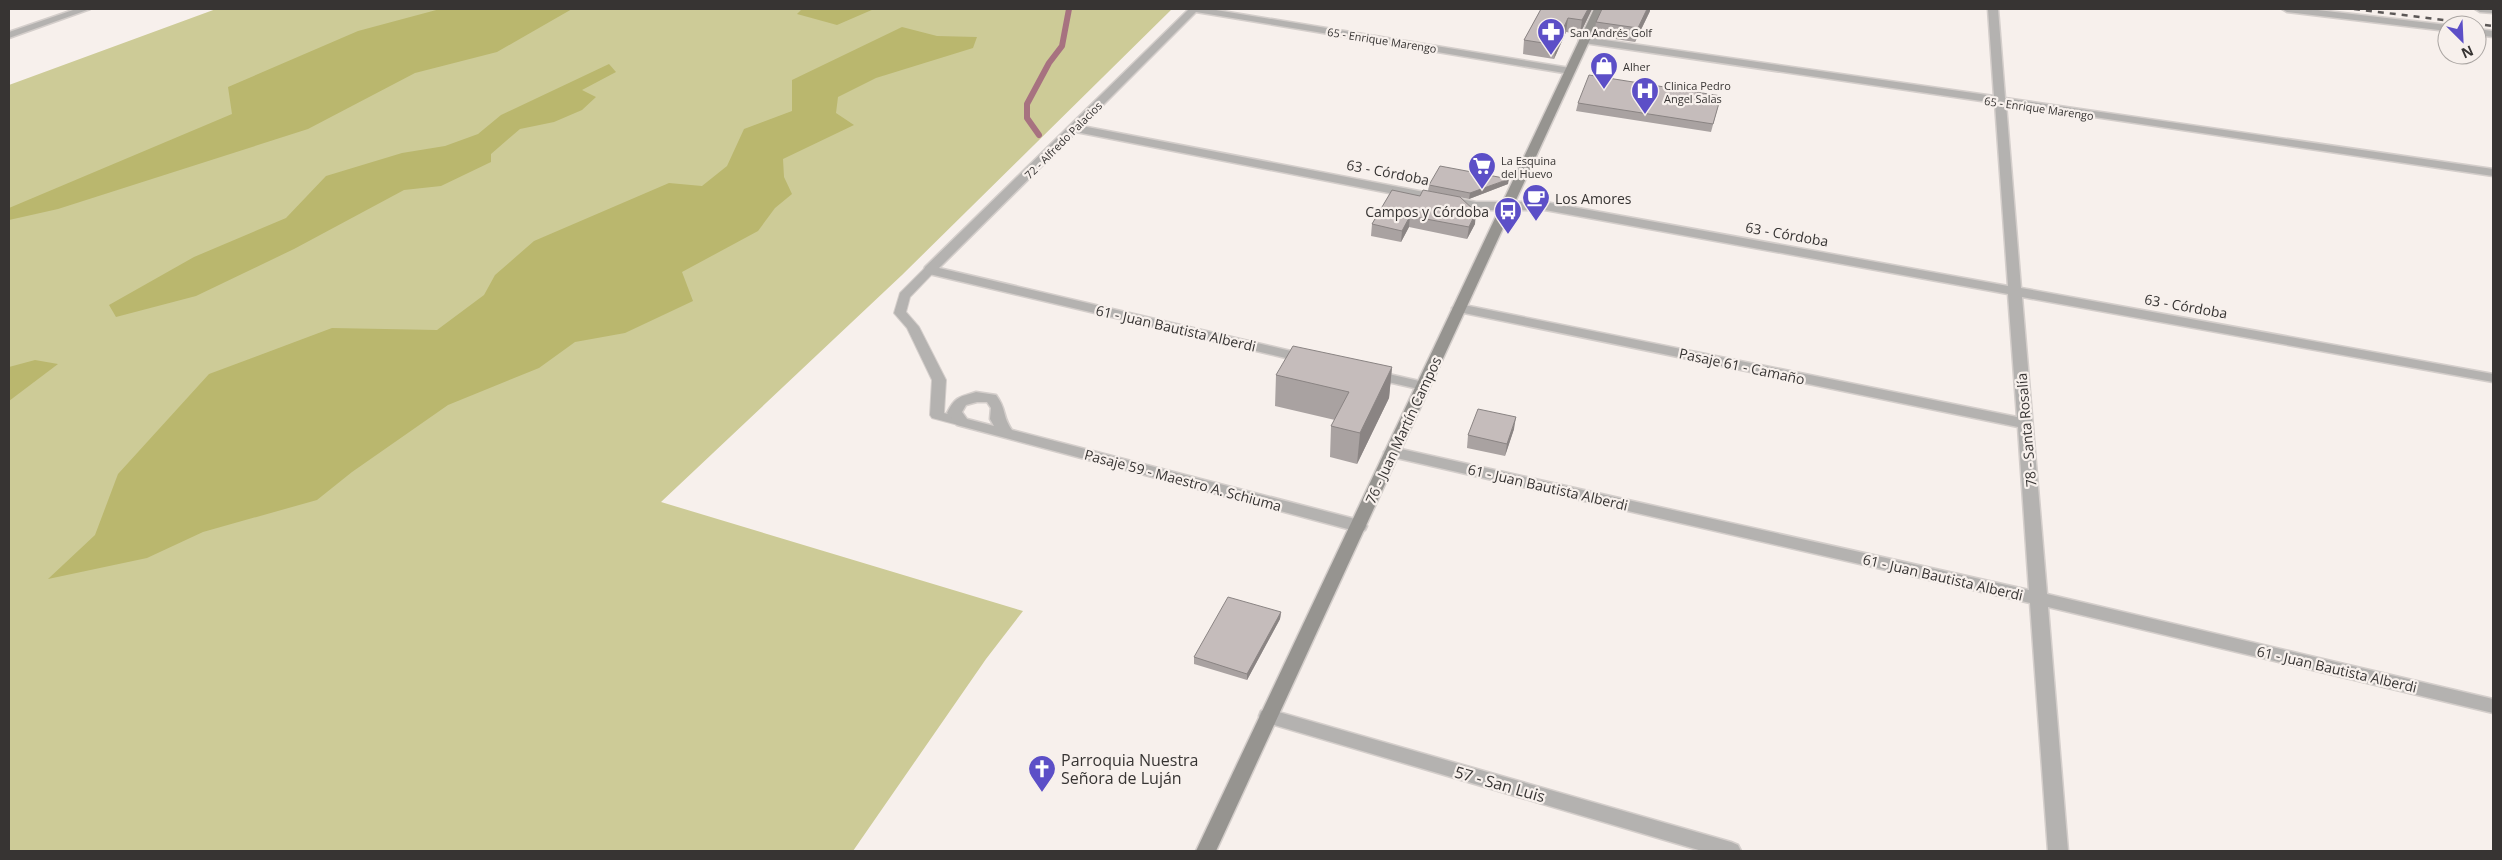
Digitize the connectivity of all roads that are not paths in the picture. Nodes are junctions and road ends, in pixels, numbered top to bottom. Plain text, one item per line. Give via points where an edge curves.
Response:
1 (85, 9) edge
2 (1194, 9) edge
3 (1599, 9) edge
4 (1993, 9) edge
5 (2288, 9) edge
6 (2480, 9) edge
7 (2493, 10) edge
8 (2437, 27) edge
9 (9, 35) edge
10 (1584, 40) junction
11 (1570, 71) junction
12 (2000, 102) junction
13 (1075, 128) junction
14 (2493, 172) edge
15 (1507, 206) junction
16 (930, 270) junction
17 (2015, 291) junction
18 (1459, 308) junction
19 (1316, 361) edge
20 (1355, 370) edge
21 (2493, 378) edge
22 (1423, 386) junction
23 (962, 422) junction
24 (2026, 424) junction
25 (1007, 434) junction
26 (1392, 452) junction
27 (1359, 526) junction
28 (2040, 598) junction
29 (2493, 706) edge
30 (1268, 716) junction
31 (1206, 851) edge
32 (1731, 851) edge
33 (2058, 851) edge

1 - 9 street
2 - 11 street, 65 - Enrique Marengo
2 - 13 street, 72 - Alfredo Palacios
3 - 10 main road, 76 - Juan Martín Campos
4 - 12 street, 78 - Santa Rosalía
5 - 8 street
6 - 7 street
10 - 11 main road, 76 - Juan Martín Campos
10 - 12 street, 65 - Enrique Marengo
11 - 15 main road, 76 - Juan Martín Campos
12 - 14 street, 65 - Enrique Marengo
12 - 17 street, 78 - Santa Rosalía
13 - 15 street, 63 - Córdoba via 1476,206
13 - 16 street, 72 - Alfredo Palacios
15 - 17 street, 63 - Córdoba via 1545,206
15 - 18 main road, 76 - Juan Martín Campos
16 - 19 street, 61 - Juan Bautista Alberdi
16 - 23 lane via 904,296 900,313 913,327 939,380 936,415
17 - 21 street, 63 - Córdoba
17 - 24 street, 78 - Santa Rosalía
18 - 22 main road, 76 - Juan Martín Campos
18 - 24 street, Pasaje 61 - Camaño
20 - 22 street
22 - 26 main road, 76 - Juan Martín Campos
23 - 25 street, Pasaje 59 - Maestro A. Schiuma
23 - 25 street via 954,413 960,402 976,396 991,398 998,408 997,419
24 - 28 street, 78 - Santa Rosalía
25 - 27 street, Pasaje 59 - Maestro A. Schiuma
26 - 27 main road, 76 - Juan Martín Campos
26 - 28 street, 61 - Juan Bautista Alberdi
27 - 30 main road, 76 - Juan Martín Campos
28 - 29 street, 61 - Juan Bautista Alberdi
28 - 33 street, 78 - Santa Rosalía
30 - 31 main road, 76 - Juan Martín Campos
30 - 32 street, 57 - San Luis

